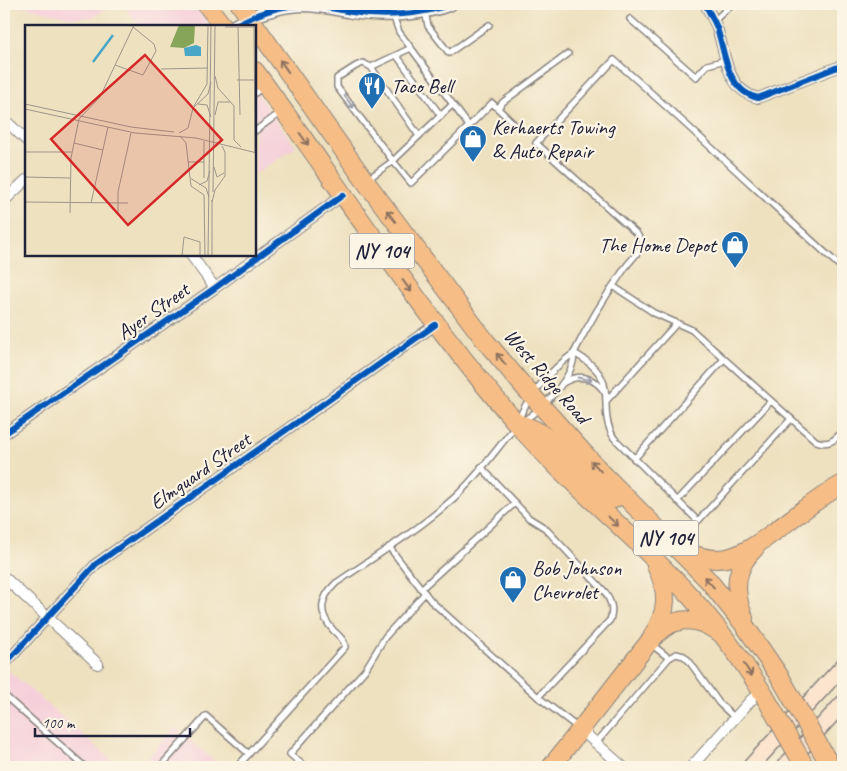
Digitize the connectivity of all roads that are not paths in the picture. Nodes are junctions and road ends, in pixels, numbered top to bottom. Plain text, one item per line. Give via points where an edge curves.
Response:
1 (206, 4) edge
2 (451, 4) edge
3 (705, 4) edge
4 (732, 4) edge
5 (391, 9) edge
6 (245, 11) edge
7 (425, 11) junction
8 (630, 19) dead end
9 (714, 21) junction
10 (222, 25) edge
11 (235, 25) edge
12 (255, 25) edge
13 (489, 25) dead end
14 (256, 27) edge
15 (411, 48) junction
16 (568, 54) dead end
17 (397, 56) junction
18 (726, 60) junction
19 (843, 65) edge
20 (371, 67) junction
21 (256, 75) edge
22 (260, 89) edge
23 (452, 105) junction
24 (498, 108) junction
25 (284, 110) junction
26 (441, 116) junction
27 (4, 119) edge
28 (513, 123) dead end
29 (470, 126) junction
30 (256, 130) edge
31 (419, 136) junction
32 (25, 139) edge
33 (393, 161) junction
34 (25, 181) edge
35 (365, 181) junction
36 (344, 195) junction
37 (4, 201) edge
38 (192, 256) edge
39 (843, 270) edge
40 (613, 286) junction
41 (215, 288) junction
42 (677, 323) junction
43 (435, 325) junction
44 (574, 353) junction
45 (724, 359) junction
46 (559, 387) junction
47 (607, 398) junction
48 (537, 401) junction
49 (771, 401) junction
50 (791, 419) junction
51 (517, 424) junction
52 (843, 431) edge
53 (4, 434) edge
54 (634, 459) junction
55 (481, 467) junction
56 (843, 484) edge
57 (677, 501) junction
58 (515, 503) junction
59 (650, 522) junction
60 (763, 540) junction
61 (669, 541) junction
62 (389, 547) junction
63 (646, 551) junction
64 (4, 577) edge
65 (423, 591) junction
66 (47, 617) junction
67 (649, 642) junction
68 (757, 642) junction
69 (732, 646) junction
70 (669, 658) junction
71 (98, 664) dead end
72 (4, 665) edge
73 (843, 666) edge
74 (763, 693) junction
75 (4, 695) edge
76 (538, 697) junction
77 (843, 703) edge
78 (735, 718) junction
79 (580, 729) junction
80 (596, 743) junction
81 (249, 754) junction
82 (85, 767) edge
83 (160, 767) edge
84 (237, 767) edge
85 (305, 767) edge
86 (551, 767) edge
87 (623, 767) edge
88 (691, 767) edge
89 (750, 767) edge
90 (784, 767) edge
91 (805, 767) edge
92 (831, 767) edge

1 - 10 highway
2 - 7 street
3 - 9 street
4 - 9 lane
5 - 6 street via 366,14 302,5
5 - 7 street
5 - 15 lane via 399,32
6 - 11 street
12 -> 6 highway, West Ridge Road / NY 104
7 - 13 lane via 428,26 449,53
8 - 18 lane via 696,77 707,65
9 - 18 street
35 -> 14 highway, West Ridge Road / NY 104
15 - 17 lane
15 - 23 lane
16 - 24 lane
17 - 20 lane
17 - 26 lane
18 - 19 street via 734,81 750,96 758,98
20 - 31 lane
20 -> 33 lane via 364,63 356,66 337,78 337,86
21 - 22 highway, NY 104
22 - 25 highway, NY 104
23 - 26 lane
23 - 29 lane
24 - 28 lane
24 - 29 lane via 492,103
25 - 30 lane
25 -> 36 highway, NY 104
26 - 31 lane
27 - 32 street
29 - 33 lane via 411,183
31 - 33 lane
33 - 35 lane
34 - 37 street
48 -> 35 highway, West Ridge Road / NY 104 via 463,312
36 - 41 street, Ayer Street
36 -> 43 highway, NY 104
38 - 41 street
39 - 40 lane via 614,60 536,143 641,238 642,246
40 - 42 lane via 654,313
40 - 44 lane
41 - 53 street, Ayer Street
42 - 45 lane via 692,330
42 - 47 lane
43 - 51 highway, NY 104
43 - 66 street, Elmguard Street via 96,564
44 - 46 lane via 572,367
44 - 47 lane via 598,373 605,384
44 - 48 lane via 558,366
45 - 49 lane
45 - 54 lane
46 -> 47 lane via 574,378 588,378 597,383
46 - 48 lane
47 - 54 lane via 611,433
48 - 51 lane
48 - 51 lane via 523,409
59 -> 48 highway, West Ridge Road / NY 104
49 - 50 lane
49 - 57 lane
50 - 52 lane via 822,443 833,441
50 - 57 lane via 698,521
51 - 55 lane
51 - 59 highway via 548,438 612,498
51 -> 63 highway, NY 104 via 579,489
54 - 57 lane
55 - 58 lane
55 - 62 lane via 447,504
56 - 60 highway
58 - 65 lane
58 - 76 lane via 544,528 611,601 610,620
59 - 61 highway, West Ridge Road / NY 104
60 - 61 highway via 740,554 714,559 693,555
60 - 68 highway via 744,561 736,583 740,609
68 -> 61 highway, West Ridge Road / NY 104 via 722,596
62 - 65 lane
62 - 81 lane via 336,583 326,594 324,615 345,647
63 - 67 highway via 660,573 666,597 663,618
63 - 69 highway, NY 104 via 690,595
64 - 66 street
65 - 76 lane
65 - 85 lane via 385,637 365,670 290,754
66 - 71 street
66 - 72 street, Elmguard Street
67 - 69 highway via 666,626 676,621 691,620 711,627
67 - 70 lane
67 - 79 highway
68 - 92 highway, West Ridge Road / NY 104, bridge
69 -> 74 highway, NY 104
70 - 78 lane via 676,654 686,658 719,704
70 - 80 lane
73 - 89 main road
74 - 78 street via 751,700
74 - 91 highway, NY 104, bridge
75 - 82 lane
76 - 79 lane
77 - 90 main road
78 - 88 street
79 - 80 street
79 - 86 highway
80 - 87 street
81 - 83 lane via 206,716
81 - 84 lane

